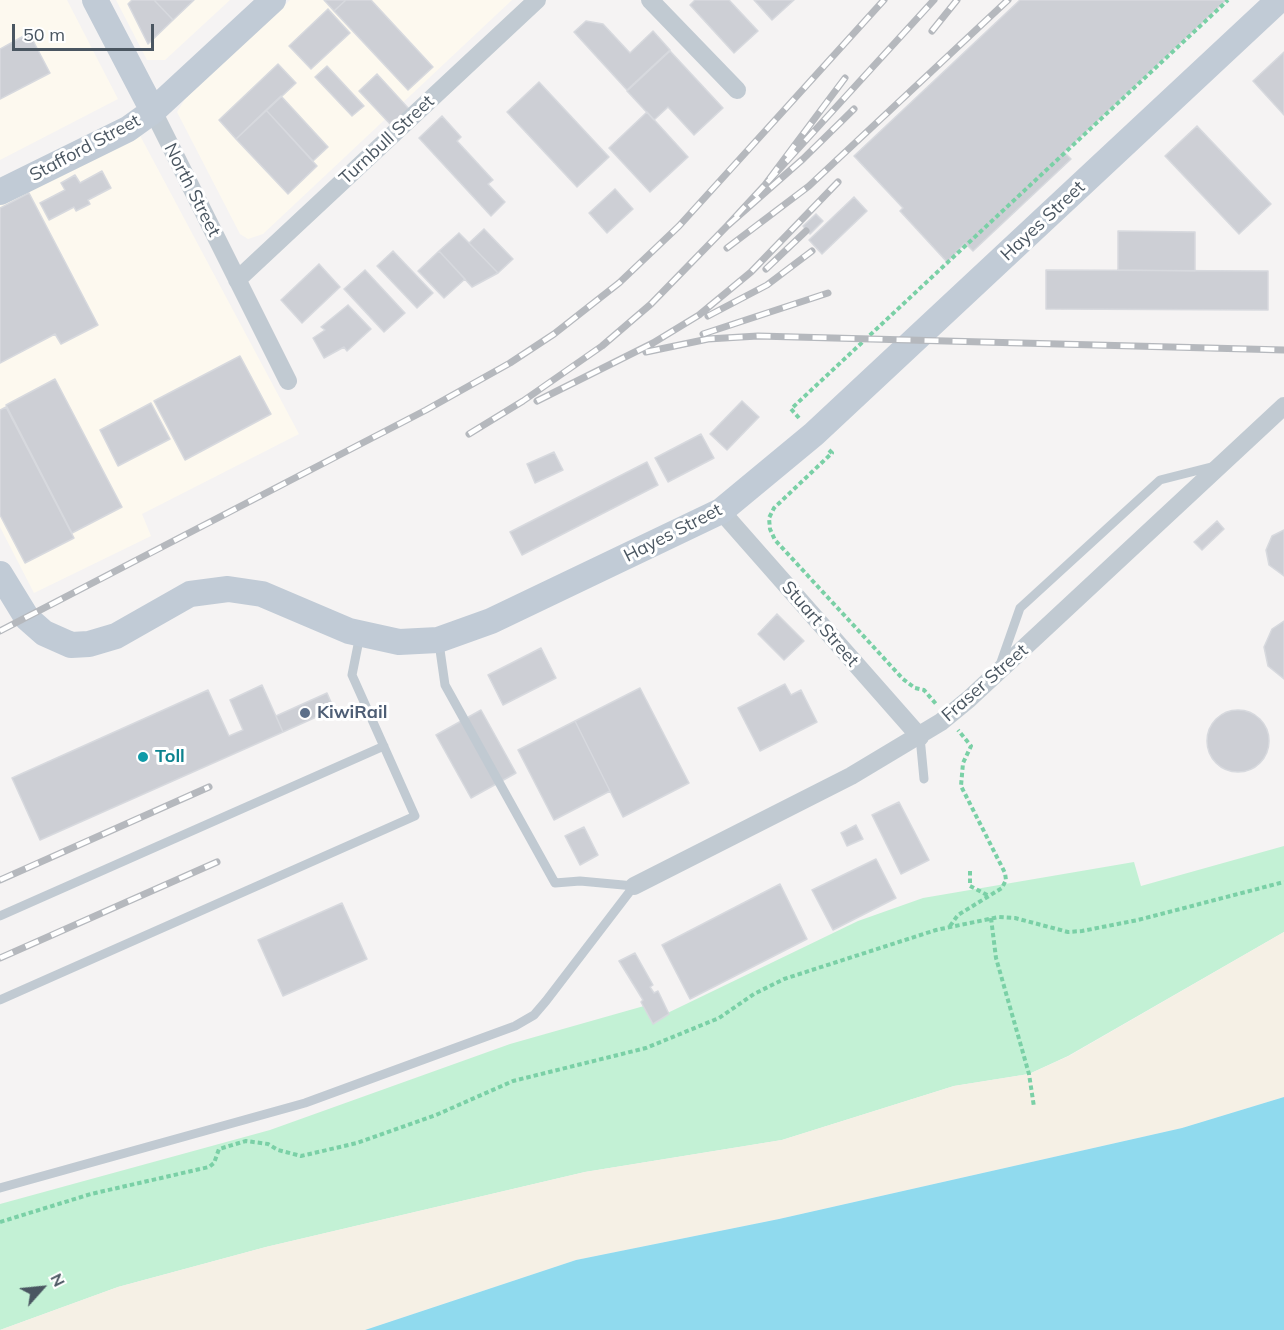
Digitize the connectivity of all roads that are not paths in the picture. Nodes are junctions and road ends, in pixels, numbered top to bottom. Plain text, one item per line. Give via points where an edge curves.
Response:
1 (95, 0) edge
2 (273, 0) edge
3 (537, 0) edge
4 (650, 0) edge
5 (1279, 0) edge
6 (737, 90) dead end
7 (153, 111) junction
8 (0, 192) edge
9 (237, 280) junction
10 (288, 381) dead end
11 (1284, 406) edge
12 (1222, 464) junction
13 (721, 511) junction
14 (0, 574) edge
15 (360, 635) junction
16 (438, 640) junction
17 (997, 673) junction
18 (920, 737) junction
19 (384, 746) junction
20 (924, 778) dead end
21 (634, 886) junction
22 (0, 916) edge
23 (0, 1000) edge
24 (0, 1188) edge

1 - 7 main road, North Street
2 - 7 main road, Stafford Street
3 - 9 street, Turnbull Street
4 - 6 street
5 - 13 main road, Hayes Street via 814,434
7 - 8 main road, Stafford Street via 128,129
7 - 9 street, North Street
9 - 10 street, North Street
11 - 12 street, Fraser Street
12 - 17 street, Fraser Street
12 - 17 lane via 1160,480 1020,608
13 - 16 main road, Hayes Street via 491,621
13 - 18 street, Stuart Street
14 - 15 main road, Hayes Street via 27,618 64,643 89,644 116,636 190,594 239,589 262,594
15 - 16 main road, Hayes Street via 405,643
15 - 19 lane via 352,675
16 - 21 lane via 445,686 555,883
17 - 18 street, Fraser Street
18 - 20 lane
18 - 21 street, Fraser Street
19 - 22 lane
19 - 23 lane via 415,816
21 - 24 lane via 546,1001 534,1015 515,1026 305,1103

